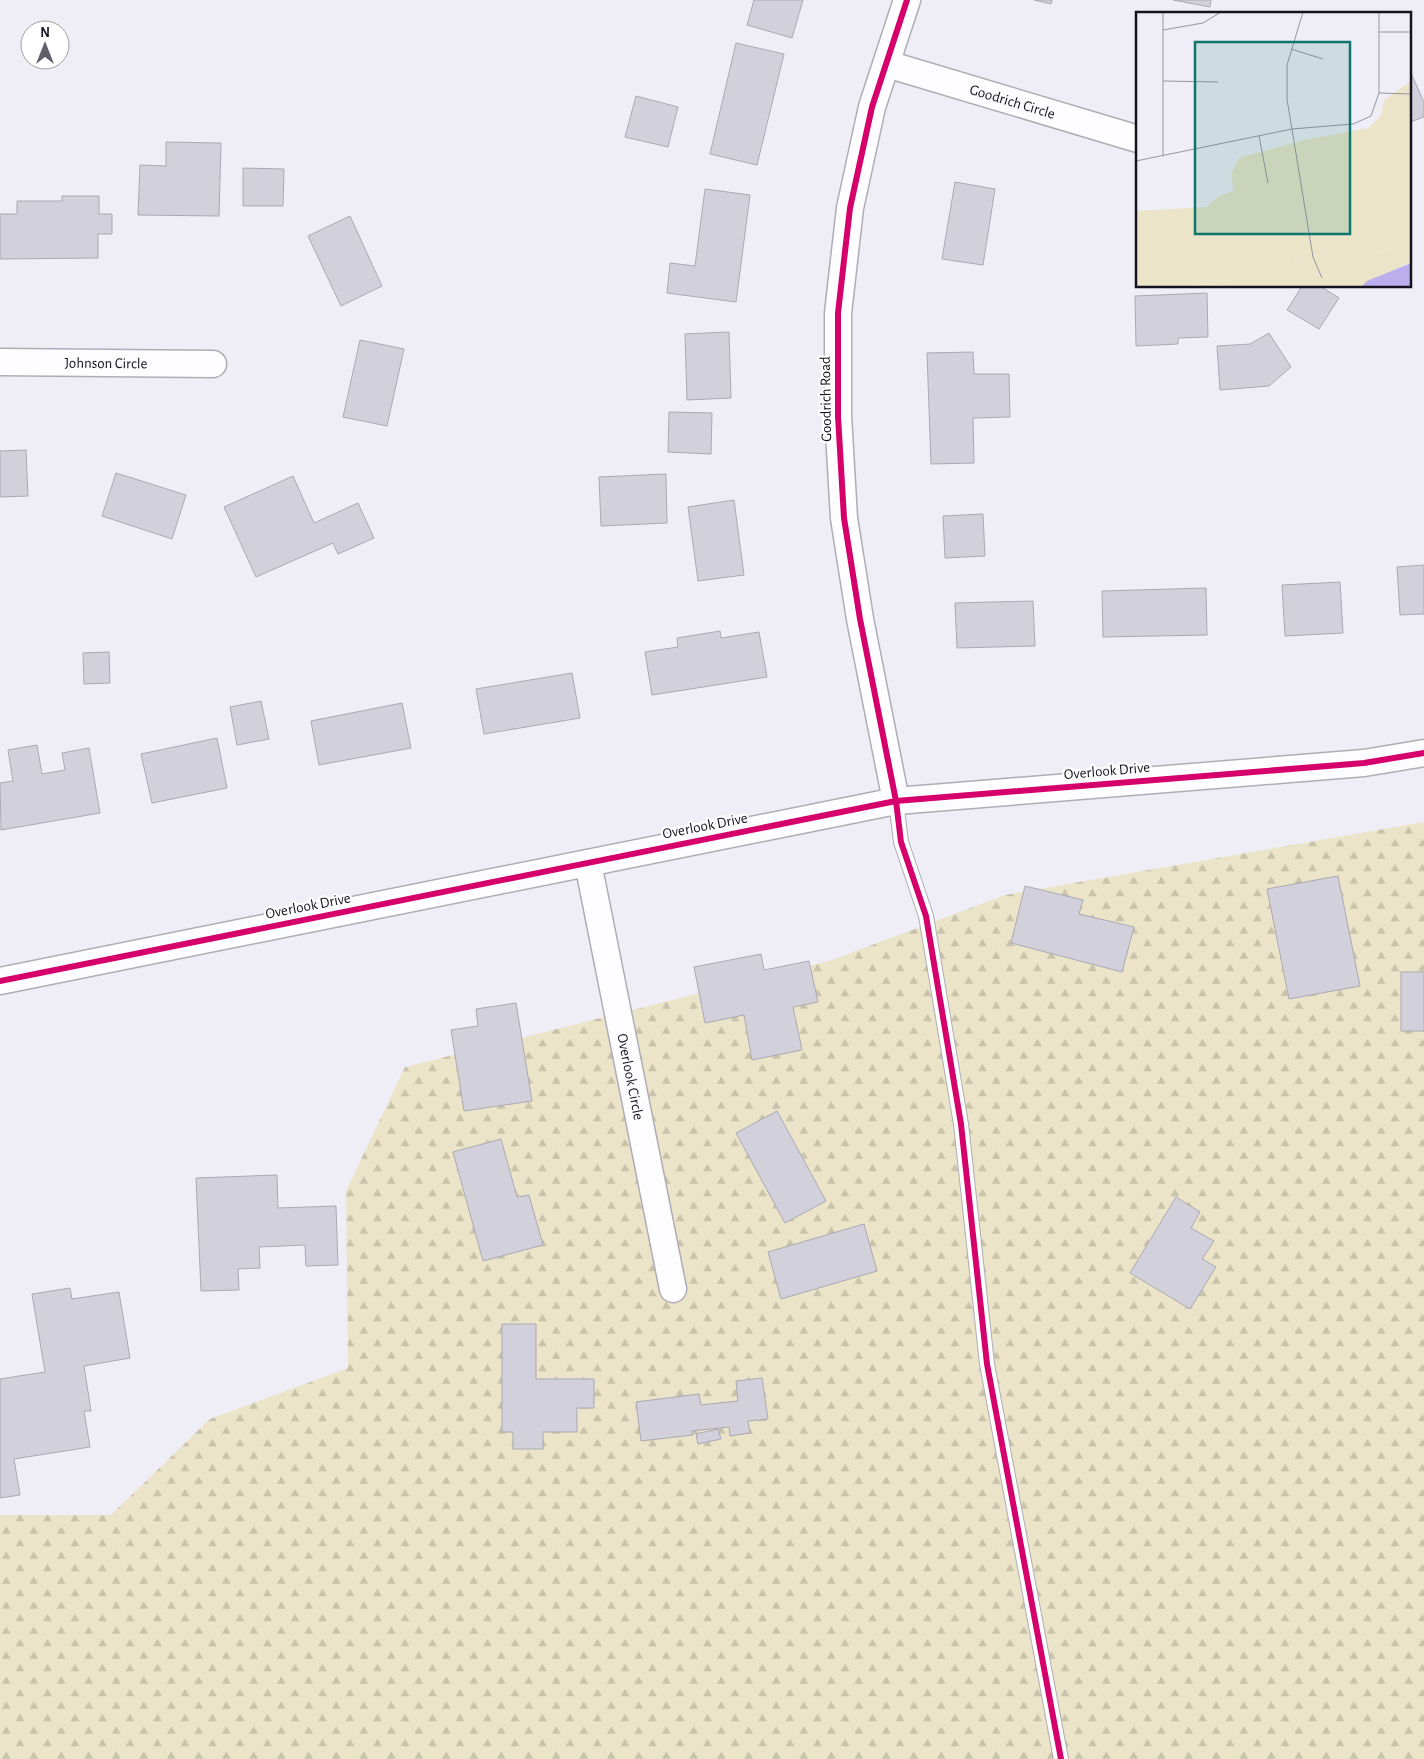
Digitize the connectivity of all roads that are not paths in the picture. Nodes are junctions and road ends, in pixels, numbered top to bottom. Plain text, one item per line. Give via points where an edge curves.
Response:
1 (907, 0) edge
2 (887, 64) junction
3 (1136, 139) edge
4 (0, 362) edge
5 (213, 364) dead end
6 (1424, 754) edge
7 (896, 801) junction
8 (588, 863) junction
9 (0, 981) edge
10 (673, 1289) dead end
11 (1061, 1759) edge

1 - 2 street, Goodrich Road
2 - 3 street, Goodrich Circle
2 - 7 street, Goodrich Road via 872,107 850,208 838,313 838,416 844,518 860,619
4 - 5 street, Johnson Circle
6 - 7 street, Overlook Drive via 1364,763
7 - 8 street, Overlook Drive
7 - 11 lane via 901,842 926,916 961,1124 987,1364
8 - 9 street, Overlook Drive
8 - 10 street, Overlook Circle

